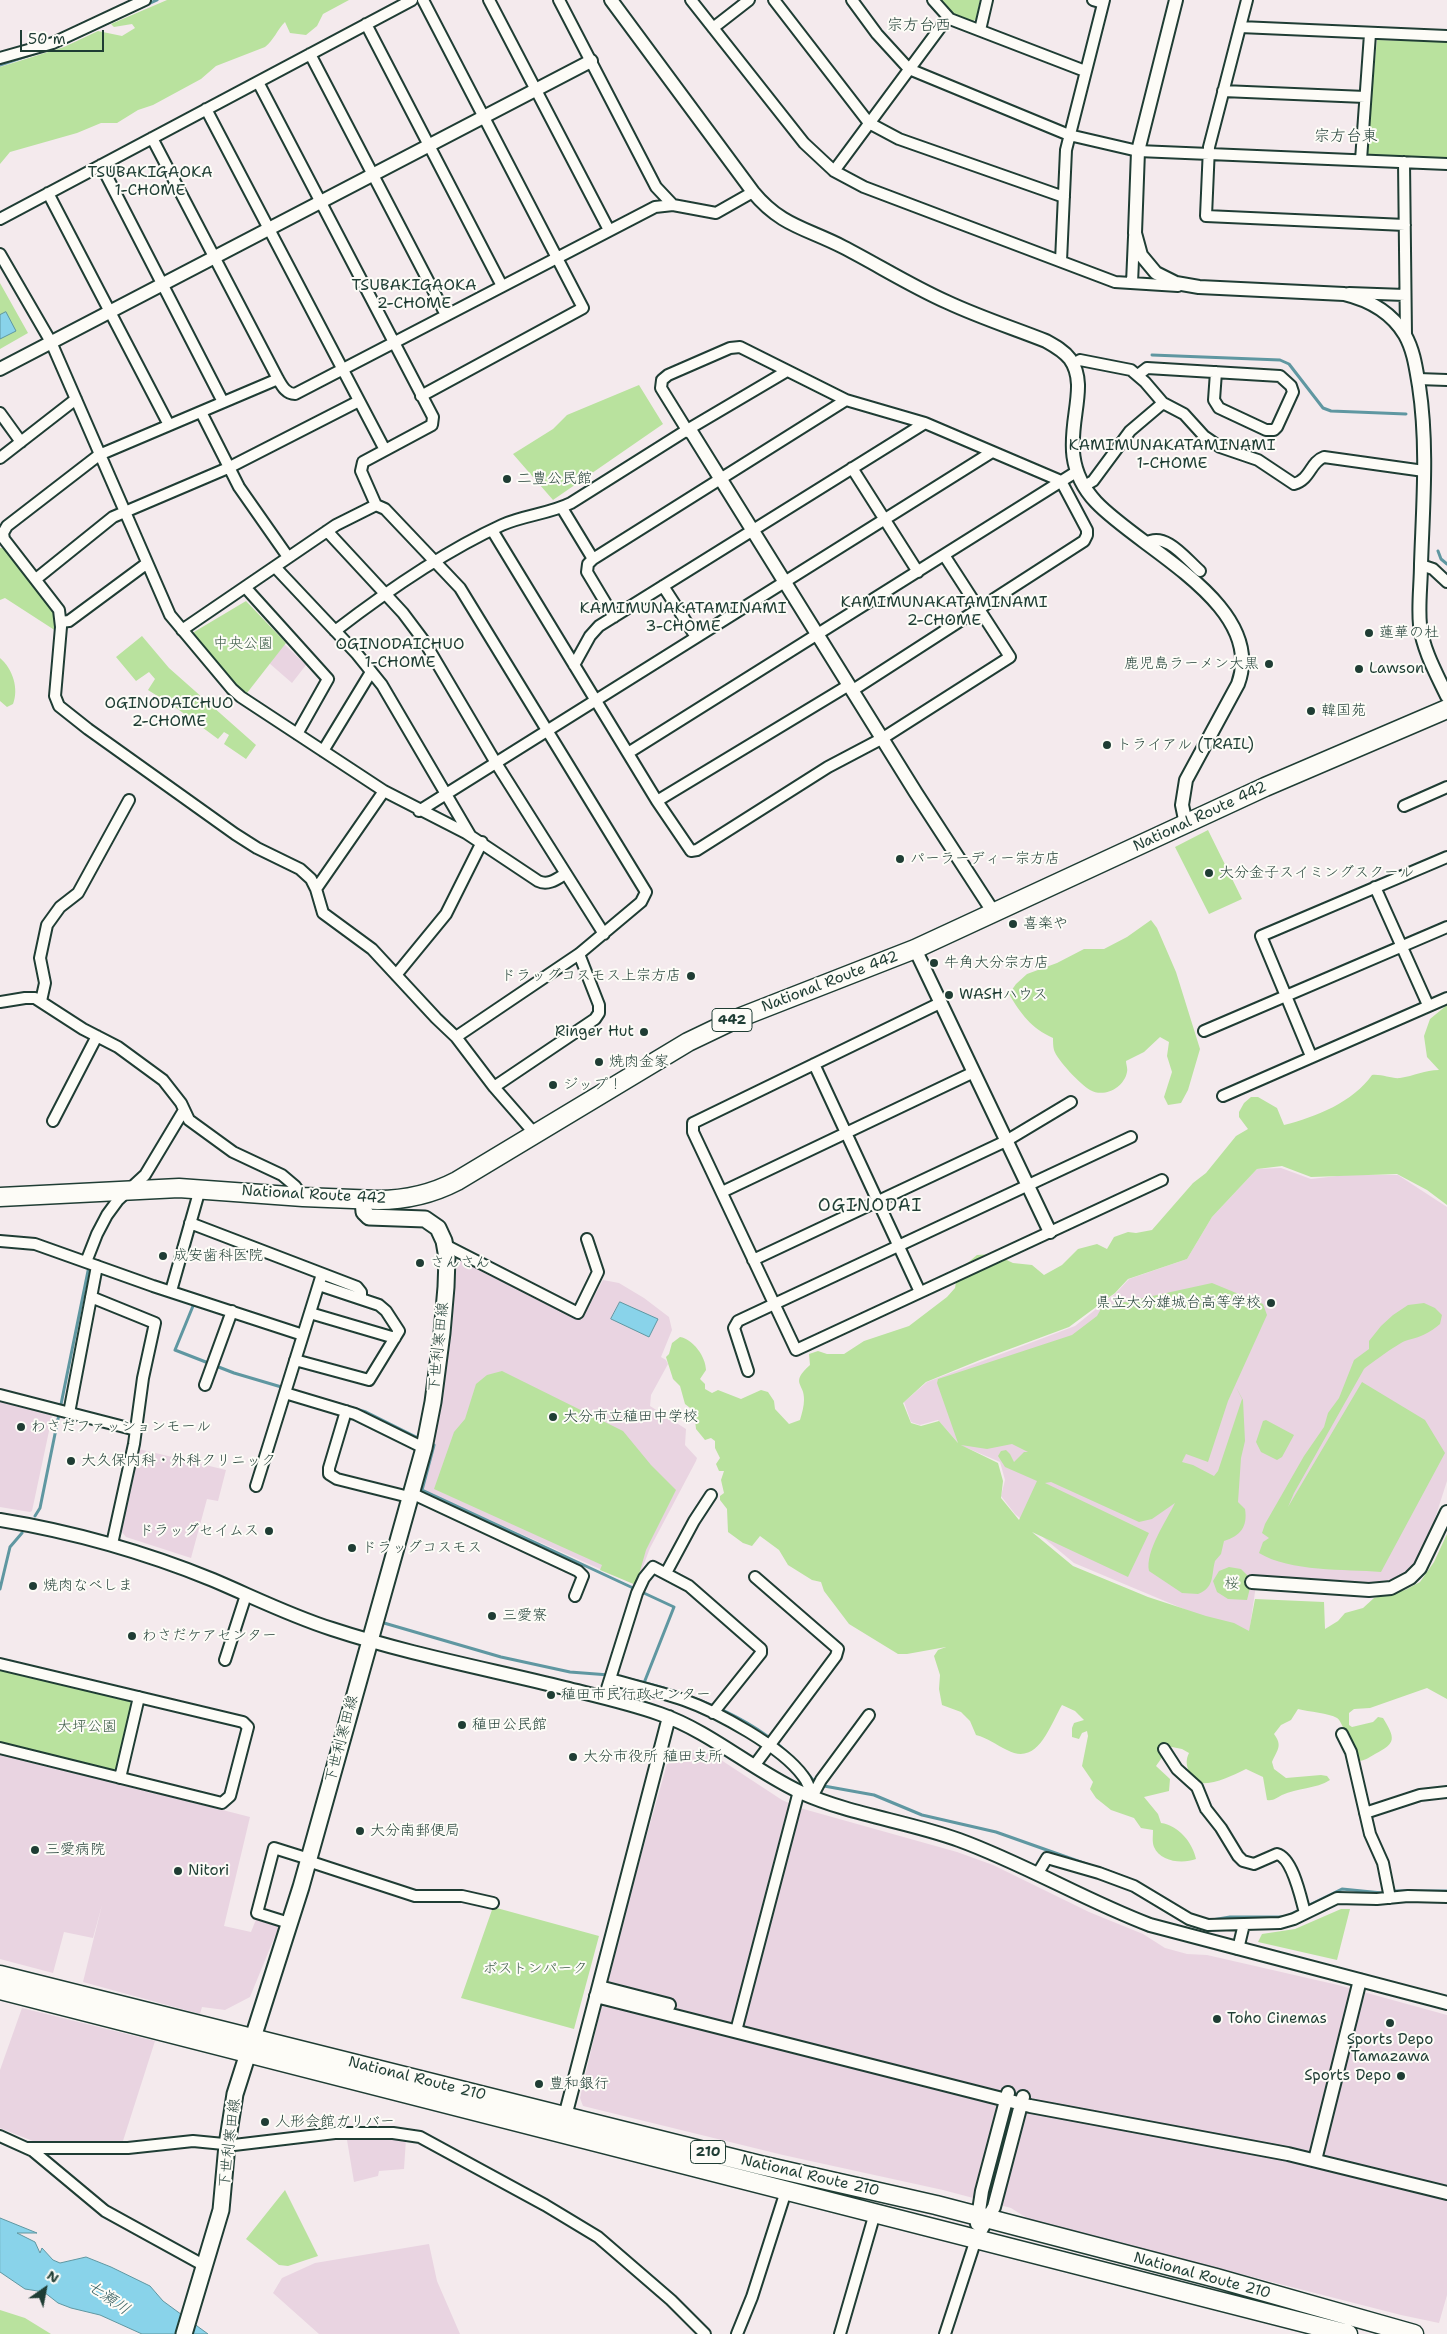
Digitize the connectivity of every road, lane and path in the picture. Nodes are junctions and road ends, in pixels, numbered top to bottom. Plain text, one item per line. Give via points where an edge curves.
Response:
1 (145, 0) edge
2 (412, 0) edge
3 (423, 0) edge
4 (489, 0) edge
5 (559, 0) edge
6 (611, 0) edge
7 (691, 0) edge
8 (749, 0) edge
9 (774, 0) edge
10 (852, 0) edge
11 (933, 0) edge
12 (987, 0) edge
13 (1176, 0) edge
14 (1247, 0) edge
15 (1100, 1) edge
16 (948, 17) junction
17 (366, 24) junction
18 (1240, 27) junction
19 (713, 28) junction
20 (980, 30) junction
21 (1370, 34) junction
22 (1447, 36) edge
23 (310, 54) junction
24 (0, 58) edge
25 (591, 61) junction
26 (909, 69) junction
27 (1086, 71) junction
28 (258, 82) junction
29 (536, 90) junction
30 (1223, 91) junction
31 (1365, 98) junction
32 (206, 109) junction
33 (484, 117) junction
34 (869, 123) junction
35 (1069, 135) junction
36 (152, 138) junction
37 (430, 146) junction
38 (1138, 151) junction
39 (1208, 154) junction
40 (1361, 160) junction
41 (1404, 162) junction
42 (1447, 164) edge
43 (101, 165) junction
44 (834, 171) junction
45 (373, 175) junction
46 (753, 192) junction
47 (48, 193) junction
48 (1064, 197) junction
49 (321, 202) junction
50 (673, 205) junction
51 (1135, 216) junction
52 (0, 219) edge
53 (1405, 226) junction
54 (269, 229) junction
55 (610, 230) junction
56 (0, 254) edge
57 (214, 257) junction
58 (557, 258) junction
59 (1061, 261) junction
60 (1132, 283) junction
61 (163, 284) junction
62 (502, 286) junction
63 (1199, 287) junction
64 (1325, 292) junction
65 (1405, 295) junction
66 (110, 312) junction
67 (446, 315) junction
68 (1406, 336) junction
69 (51, 342) junction
70 (394, 342) junction
71 (1073, 364) junction
72 (0, 369) edge
73 (342, 369) junction
74 (787, 371) junction
75 (1216, 372) junction
76 (1138, 375) junction
77 (278, 379) junction
78 (1418, 379) junction
79 (1447, 380) edge
80 (422, 396) junction
81 (76, 399) junction
82 (846, 400) junction
83 (359, 401) junction
84 (223, 402) junction
85 (1163, 404) junction
86 (201, 412) junction
87 (0, 413) edge
88 (925, 424) junction
89 (169, 425) junction
90 (688, 430) junction
91 (20, 442) junction
92 (385, 450) junction
93 (992, 452) junction
94 (99, 455) junction
95 (0, 458) edge
96 (228, 468) junction
97 (852, 468) junction
98 (1076, 472) junction
99 (1424, 472) junction
100 (720, 479) junction
101 (1061, 481) junction
102 (1084, 486) junction
103 (376, 505) junction
104 (562, 508) junction
105 (124, 513) junction
106 (884, 519) junction
107 (2, 529) edge
108 (492, 530) junction
109 (327, 531) junction
110 (752, 531) junction
111 (1146, 543) junction
112 (944, 555) junction
113 (288, 557) junction
114 (592, 558) junction
115 (436, 562) junction
116 (146, 564) junction
117 (1421, 565) junction
118 (275, 567) junction
119 (1200, 571) dead end
120 (918, 572) junction
121 (36, 579) junction
122 (784, 582) junction
123 (1447, 582) edge
124 (664, 586) junction
125 (245, 587) junction
126 (385, 594) junction
127 (979, 609) junction
128 (614, 617) junction
129 (61, 622) junction
130 (182, 630) junction
131 (335, 631) junction
132 (818, 635) junction
133 (696, 637) junction
134 (574, 666) junction
135 (371, 672) junction
136 (851, 688) junction
137 (1447, 696) edge
138 (596, 700) junction
139 (1447, 709) edge
140 (547, 730) junction
141 (297, 734) junction
142 (883, 738) junction
143 (323, 751) junction
144 (628, 753) junction
145 (496, 763) junction
146 (1447, 787) edge
147 (384, 791) junction
148 (446, 794) junction
149 (129, 800) dead end
150 (657, 801) junction
151 (1404, 806) dead end
152 (419, 810) junction
153 (1186, 824) junction
154 (470, 835) junction
155 (482, 842) junction
156 (1447, 857) edge
157 (565, 874) junction
158 (1375, 888) junction
159 (316, 889) junction
160 (994, 913) junction
161 (1447, 927) edge
162 (604, 934) junction
163 (1401, 947) junction
164 (915, 949) junction
165 (579, 954) junction
166 (396, 975) junction
167 (1285, 996) junction
168 (1447, 998) edge
169 (41, 1001) junction
170 (0, 1002) edge
171 (940, 1003) junction
172 (1428, 1005) junction
173 (1204, 1031) dead end
174 (97, 1036) junction
175 (456, 1037) junction
176 (1311, 1056) junction
177 (814, 1064) junction
178 (974, 1072) junction
179 (494, 1087) junction
180 (1222, 1096) dead end
181 (1071, 1102) dead end
182 (184, 1110) junction
183 (53, 1121) dead end
184 (846, 1133) junction
185 (535, 1134) junction
186 (1131, 1137) dead end
187 (1006, 1141) junction
188 (1162, 1180) dead end
189 (1027, 1185) junction
190 (130, 1189) junction
191 (200, 1189) junction
192 (722, 1192) junction
193 (0, 1197) edge
194 (303, 1197) junction
195 (363, 1200) junction
196 (878, 1201) junction
197 (190, 1223) junction
198 (1050, 1232) junction
199 (587, 1239) dead end
200 (0, 1241) edge
201 (445, 1245) junction
202 (898, 1246) junction
203 (753, 1260) junction
204 (86, 1262) junction
205 (97, 1266) junction
206 (322, 1274) junction
207 (319, 1285) junction
208 (171, 1291) junction
209 (920, 1292) junction
210 (91, 1297) junction
211 (361, 1299) junction
212 (774, 1304) junction
213 (232, 1311) junction
214 (310, 1313) junction
215 (303, 1334) junction
216 (395, 1338) junction
217 (295, 1360) junction
218 (748, 1371) dead end
219 (205, 1385) dead end
220 (285, 1393) junction
221 (0, 1395) edge
222 (346, 1411) junction
223 (69, 1412) junction
224 (136, 1430) junction
225 (424, 1448) junction
226 (256, 1486) dead end
227 (410, 1495) junction
228 (711, 1495) dead end
229 (1447, 1512) edge
230 (0, 1520) edge
231 (112, 1544) junction
232 (666, 1573) junction
233 (755, 1577) dead end
234 (1252, 1582) dead end
235 (246, 1596) junction
236 (575, 1596) dead end
237 (369, 1640) junction
238 (225, 1660) dead end
239 (0, 1664) edge
240 (610, 1679) junction
241 (139, 1697) junction
242 (604, 1698) junction
243 (713, 1713) junction
244 (869, 1715) dead end
245 (669, 1717) junction
246 (1342, 1734) dead end
247 (772, 1742) junction
248 (0, 1748) edge
249 (1164, 1749) dead end
250 (754, 1766) junction
251 (120, 1778) junction
252 (800, 1792) junction
253 (1447, 1792) edge
254 (812, 1797) junction
255 (1366, 1813) junction
256 (308, 1860) junction
257 (1038, 1873) junction
258 (1447, 1897) edge
259 (1390, 1898) junction
260 (493, 1903) dead end
261 (1305, 1913) junction
262 (289, 1923) junction
263 (1244, 1924) junction
264 (1238, 1949) junction
265 (0, 1975) edge
266 (1360, 1980) junction
267 (0, 1990) edge
268 (598, 1991) junction
269 (1447, 2003) edge
270 (738, 2027) junction
271 (249, 2046) junction
272 (1007, 2096) junction
273 (1022, 2100) junction
274 (563, 2125) junction
275 (0, 2136) edge
276 (227, 2145) junction
277 (28, 2148) junction
278 (1316, 2157) junction
279 (1447, 2187) edge
280 (786, 2190) junction
281 (1447, 2193) edge
282 (875, 2213) junction
283 (983, 2218) junction
284 (976, 2239) junction
285 (203, 2272) junction
286 (184, 2334) edge
287 (705, 2334) edge
288 (737, 2334) edge
289 (840, 2334) edge
290 (945, 2334) edge
291 (1348, 2334) edge
292 (1414, 2334) edge

1 - 24 street via 53,43
2 - 17 street
3 - 33 street
4 - 29 street
5 - 25 street
6 - 46 street
7 - 19 street
8 - 19 street
9 - 34 street
10 - 26 street
11 - 16 street
12 - 20 street
13 - 38 street
14 - 18 street
15 - 27 street
16 - 20 street
16 - 26 street
17 - 23 street
17 - 37 street
18 - 21 street
18 - 30 street
19 - 44 street via 804,143
20 - 27 street
21 - 22 street
21 - 31 street
23 - 28 street
23 - 45 street
25 - 29 street
25 - 50 street via 656,187
26 - 34 street
26 - 35 street
27 - 35 street
28 - 32 street
28 - 49 street
29 - 33 street
29 - 55 street
30 - 31 street
30 - 39 street
31 - 40 street
32 - 36 street
32 - 54 street
33 - 37 street
33 - 58 street
34 - 44 street
34 - 48 street via 899,139
35 - 38 street
35 - 48 street
36 - 43 street
36 - 57 street
37 - 45 street
37 - 62 street
38 - 39 street
38 - 51 street
39 - 40 street
39 - 53 street via 1206,216
40 - 41 street
41 - 42 street
41 - 53 street
43 - 47 street
43 - 61 street
44 - 59 street via 864,187
45 - 49 street
45 - 67 street
46 - 50 street via 716,213
46 - 71 street via 788,224 844,247 948,303 1046,342 1061,350
47 - 52 street
47 - 66 street
48 - 59 street
49 - 54 street
49 - 70 street
50 - 55 street via 656,207
51 - 60 street
51 - 63 street via 1135,238 1147,264 1170,281
53 - 65 street
54 - 57 street
54 - 73 street
55 - 58 street
56 - 69 street
57 - 61 street
57 - 77 street
58 - 62 street
58 - 80 street via 583,308
59 - 60 street via 1116,282
60 - 63 street
61 - 66 street
61 - 84 street
62 - 67 street
63 - 64 street
64 - 65 street
64 - 68 street via 1366,301 1390,316
65 - 68 street
66 - 69 street
66 - 89 street
67 - 70 street
68 - 78 street
69 - 72 street
69 - 81 street
70 - 73 street
70 - 80 street
71 - 76 street via 1080,360 1124,367
71 - 98 street via 1077,384 1071,445
73 - 77 street via 295,394 285,390
73 - 83 street
74 - 82 street
74 - 90 street
74 - 90 street via 740,346 668,375 662,380 661,388
75 - 75 street via 1214,400 1219,408 1266,430 1277,427 1293,392 1282,376
75 - 76 street via 1147,368
76 - 85 street
77 - 84 street
78 - 79 street
78 - 99 street
80 - 92 street via 432,417 432,425
81 - 91 street
81 - 94 street
82 - 88 street
82 - 100 street
83 - 92 street
83 - 96 street
84 - 86 street
85 - 99 street via 1184,414 1220,448 1258,460 1294,484 1303,481 1324,457
85 - 102 street via 1130,431 1093,480
86 - 89 street
86 - 96 street
87 - 91 street
88 - 93 street
88 - 97 street
89 - 94 street
90 - 100 street
90 - 104 street
91 - 95 street
92 - 103 street via 363,462 362,471
93 - 101 street
93 - 106 street
94 - 105 street
94 - 107 street
96 - 105 street
96 - 113 street
97 - 106 street
97 - 110 street
98 - 101 street
98 - 102 street
99 - 117 street
100 - 110 street
100 - 114 street
101 - 112 street
101 - 127 street via 1087,530 1086,538
102 - 111 street via 1113,519
103 - 109 street
103 - 115 street via 384,509
104 - 108 street via 514,520
104 - 114 street
105 - 116 street
105 - 121 street via 108,520
106 - 120 street
106 - 122 street
107 - 121 street via 4,539
108 - 115 street
108 - 134 street
109 - 113 street
109 - 126 street
110 - 122 street
110 - 124 street
111 - 119 street via 1152,539 1164,541
111 - 153 street via 1201,588 1232,622 1241,647 1242,669 1238,684 1185,784 1182,808
112 - 120 street
112 - 127 street
113 - 118 street
114 - 128 street via 587,572
115 - 126 street
115 - 140 street via 460,588
116 - 129 street via 69,620
116 - 130 street via 170,615
117 - 123 street via 1433,569
117 - 137 street via 1422,634
118 - 125 street
118 - 131 street
120 - 132 street
121 - 129 street via 57,607
122 - 132 street
122 - 133 street
124 - 128 street
124 - 133 street
125 - 130 street
125 - 141 street via 328,679
126 - 131 street
126 - 145 street via 424,641
127 - 136 street
127 - 142 street via 1010,657
128 - 134 street via 590,636
129 - 159 street via 55,696 59,706 246,842 300,869
130 - 141 street via 241,697
131 - 135 street
132 - 136 street
132 - 144 street
133 - 138 street
134 - 138 street
135 - 143 street
135 - 148 street via 382,685
136 - 142 street
136 - 150 street
138 - 140 street
138 - 144 street
139 - 153 highway, National Route 442 / 442
140 - 145 street
140 - 162 street via 646,892 641,902
141 - 143 street
142 - 150 street via 828,767 697,850 688,849
142 - 160 street
143 - 147 street
144 - 150 street
145 - 148 street
145 - 157 street
146 - 151 street
147 - 152 street
147 - 159 street
148 - 152 street
148 - 154 street
149 - 169 street via 78,893 60,907 48,925 40,958 45,983
152 - 154 street
153 - 160 highway, National Route 442 / 442
154 - 155 street
155 - 157 street via 543,883
155 - 166 street via 446,914
156 - 158 street
157 - 162 street
158 - 163 street
158 - 167 street via 1261,936
159 - 166 street via 323,913 367,944
160 - 164 highway, National Route 442 / 442
161 - 163 street
162 - 165 street
163 - 167 street
163 - 172 street
164 - 171 street
164 - 185 highway, National Route 442 / 442 via 736,1018 646,1067
165 - 175 street
165 - 179 street via 599,1005 599,1013 595,1019
166 - 175 street
167 - 173 street
167 - 176 street
168 - 172 street
169 - 170 street via 29,997
169 - 174 street
171 - 177 street
171 - 178 street
172 - 176 street
174 - 182 street via 158,1075 182,1103
174 - 183 street
175 - 179 street
176 - 180 street
177 - 184 street
177 - 192 street via 693,1123 693,1132
178 - 184 street
178 - 187 street
179 - 185 street
181 - 187 street
182 - 190 street via 156,1159
182 - 194 street via 189,1120 240,1156 282,1175
184 - 192 street
184 - 196 street
185 - 195 highway, National Route 442 / 442 via 441,1189 413,1197
186 - 189 street
187 - 189 street
187 - 196 street
188 - 198 street
189 - 198 street
189 - 202 street
190 - 191 highway, National Route 442 / 442
190 - 193 highway, National Route 442 / 442
190 - 204 street via 102,1223
191 - 194 highway, National Route 442 / 442
191 - 197 street
192 - 203 street
194 - 195 highway, National Route 442 / 442
195 - 201 main road, 下世利寒田線 via 364,1212 369,1217 429,1221 438,1228
196 - 202 street
196 - 203 street
197 - 206 street
197 - 208 street
198 - 209 street
199 - 201 street via 598,1272 578,1313
200 - 204 street via 30,1243
201 - 225 main road, 下世利寒田線 via 442,1333
202 - 209 street
202 - 212 street
203 - 212 street
204 - 205 street
205 - 208 street
205 - 210 street
206 - 207 street
206 - 211 street via 357,1287
207 - 211 street
207 - 214 street
208 - 213 street
209 - 212 street via 796,1350
210 - 223 street
210 - 224 street via 155,1323
211 - 216 street via 386,1311 400,1330
212 - 218 street via 734,1324
213 - 215 street
213 - 219 street
214 - 215 street
214 - 216 street
215 - 217 street
216 - 217 street via 369,1380
217 - 220 street
220 - 222 street
220 - 226 street
221 - 223 street
222 - 225 street
222 - 227 street via 328,1468 329,1474 337,1479
223 - 224 street
224 - 231 street
225 - 227 main road, 下世利寒田線
227 - 236 street via 578,1571 583,1576
227 - 237 main road, 下世利寒田線
228 - 232 street
229 - 234 street via 1420,1568 1410,1578 1391,1588 1369,1590
230 - 231 street
231 - 235 street via 214,1580
232 - 240 street via 651,1568 638,1591
232 - 243 street via 689,1586 761,1651
233 - 247 street via 838,1649
235 - 237 street
235 - 238 street
237 - 242 street
237 - 256 main road, 下世利寒田線
239 - 241 street
240 - 242 street
240 - 243 street via 680,1699
241 - 251 street
241 - 251 street via 243,1722 248,1729 226,1802 218,1803
242 - 245 street
243 - 247 street
244 - 254 street via 819,1782
245 - 250 street
245 - 268 street
246 - 255 street via 1351,1752
247 - 250 street
247 - 254 street via 804,1776
248 - 251 street
249 - 261 street via 1177,1769 1197,1787 1206,1809 1240,1859 1254,1864 1277,1854 1287,1860
250 - 252 street
252 - 254 street
252 - 270 street
253 - 255 street via 1417,1796
254 - 257 street via 855,1812 950,1836
255 - 259 street via 1370,1834 1383,1863
256 - 260 street via 406,1894 462,1896
256 - 262 main road, 下世利寒田線
256 - 262 street via 274,1848 257,1912
257 - 263 street via 1044,1860 1049,1858 1134,1886 1199,1923
257 - 264 street via 1136,1920
258 - 259 street
259 - 261 street via 1337,1898
261 - 263 street via 1280,1923
262 - 271 main road, 下世利寒田線
263 - 264 street
264 - 266 street
265 - 271 highway, National Route 210 / 210
266 - 269 street
266 - 278 street
267 - 271 highway, National Route 210 / 210
268 - 270 street
268 - 274 street
270 - 272 street
271 - 274 highway, National Route 210 / 210
271 - 276 main road, 下世利寒田線 via 234,2101
272 - 273 street
272 - 283 street
273 - 278 street
273 - 283 street via 994,2207
274 - 280 highway, National Route 210 / 210
274 - 283 highway, National Route 210 / 210
275 - 277 street
276 - 277 street via 199,2141 121,2148
276 - 285 main road, 下世利寒田線 via 223,2200
276 - 287 street via 335,2133 393,2133 425,2138 598,2237
277 - 285 street via 105,2211
278 - 279 street
278 - 281 street
280 - 282 highway, National Route 210 / 210
280 - 288 street
282 - 284 highway, National Route 210 / 210
282 - 289 street
283 - 284 street
283 - 292 highway, National Route 210 / 210 via 1216,2278
284 - 290 street
284 - 291 highway, National Route 210 / 210
285 - 286 main road, 下世利寒田線

